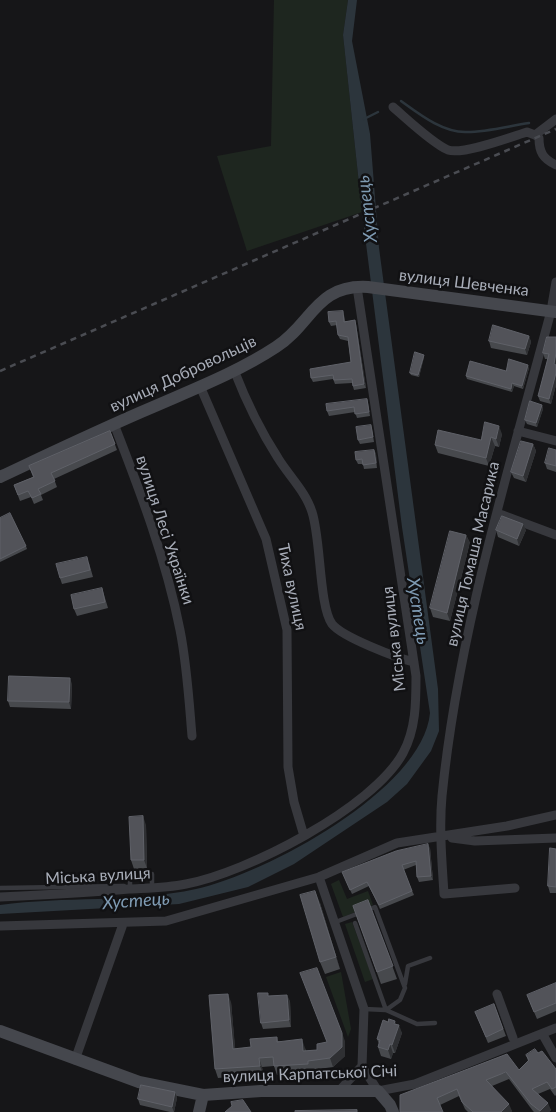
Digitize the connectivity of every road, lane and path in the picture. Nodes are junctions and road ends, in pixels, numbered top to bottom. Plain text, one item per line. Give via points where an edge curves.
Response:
1 (393, 108) dead end
2 (556, 119) edge
3 (535, 135) junction
4 (556, 165) edge
5 (556, 282) edge
6 (362, 287) junction
7 (553, 311) edge
8 (234, 370) junction
9 (200, 386) junction
10 (114, 424) junction
11 (518, 431) junction
12 (556, 441) edge
13 (0, 477) edge
14 (497, 513) junction
15 (556, 535) edge
16 (414, 662) junction
17 (192, 736) dead end
18 (556, 815) edge
19 (304, 836) junction
20 (442, 837) junction
21 (556, 838) edge
22 (319, 877) junction
23 (0, 888) edge
24 (130, 888) junction
25 (152, 888) junction
26 (515, 888) dead end
27 (0, 896) edge
28 (333, 923) junction
29 (355, 923) edge
30 (123, 924) junction
31 (0, 926) edge
32 (430, 958) dead end
33 (405, 988) junction
34 (497, 994) dead end
35 (364, 1009) junction
36 (386, 1010) junction
37 (435, 1023) dead end
38 (556, 1028) edge
39 (0, 1031) edge
40 (543, 1035) junction
41 (513, 1038) dead end
42 (556, 1058) edge
43 (75, 1060) junction
44 (362, 1066) junction
45 (339, 1091) junction
46 (378, 1091) junction
47 (203, 1094) junction
48 (199, 1112) edge
49 (393, 1112) edge

1 - 3 street via 449,150 475,148 527,132
2 - 3 street
3 - 4 street via 539,138 539,150 545,159
5 - 7 street, вулиця Томаша Масарика
6 - 7 main road, вулиця Шевченка
6 - 8 main road, вулиця Добровольців via 327,296 279,345
6 - 16 street, Міська вулиця
7 - 11 street, вулиця Томаша Масарика
8 - 9 main road, вулиця Добровольців
8 - 16 street via 260,428 310,506 326,610 332,623 343,632 393,656
9 - 10 main road, вулиця Добровольців
9 - 19 street, Тиха вулиця via 266,538 285,613 288,637 288,767
10 - 13 main road, вулиця Добровольців
10 - 17 street, вулиця Лесі Українки via 147,510 176,613
11 - 12 street
11 - 14 street, вулиця Томаша Масарика
14 - 15 street
14 - 20 street, вулиця Томаша Масарика via 461,668 442,796
16 - 19 street, Міська вулиця via 416,710 408,743 397,763 372,791
18 - 20 street
19 - 25 street, Міська вулиця via 224,873 188,884
20 - 21 street via 476,841
20 - 22 street via 397,843
20 - 26 street, вулиця Томаша Масарика via 444,894
22 - 28 street
22 - 30 street via 166,921
23 - 24 lane via 103,885
24 - 25 street, Міська вулиця
24 - 25 lane via 130,874 152,874
24 - 27 street, Міська вулиця
28 - 33 lane via 375,907
28 - 35 street
29 - 36 lane
30 - 31 street
30 - 43 street
32 - 33 lane via 408,966
33 - 36 lane via 400,1000
34 - 41 street
35 - 36 lane
35 - 44 street
36 - 37 lane via 418,1024
38 - 40 street, вулиця Карпатської Січі
39 - 43 main road, вулиця Карпатської Січі
40 - 42 street
40 - 46 street, вулиця Карпатської Січі via 408,1086
43 - 47 main road, вулиця Карпатської Січі via 139,1082
44 - 45 street
44 - 46 street
45 - 46 main road, вулиця Карпатської Січі
45 - 47 main road, вулиця Карпатської Січі
46 - 49 main road
47 - 48 main road

